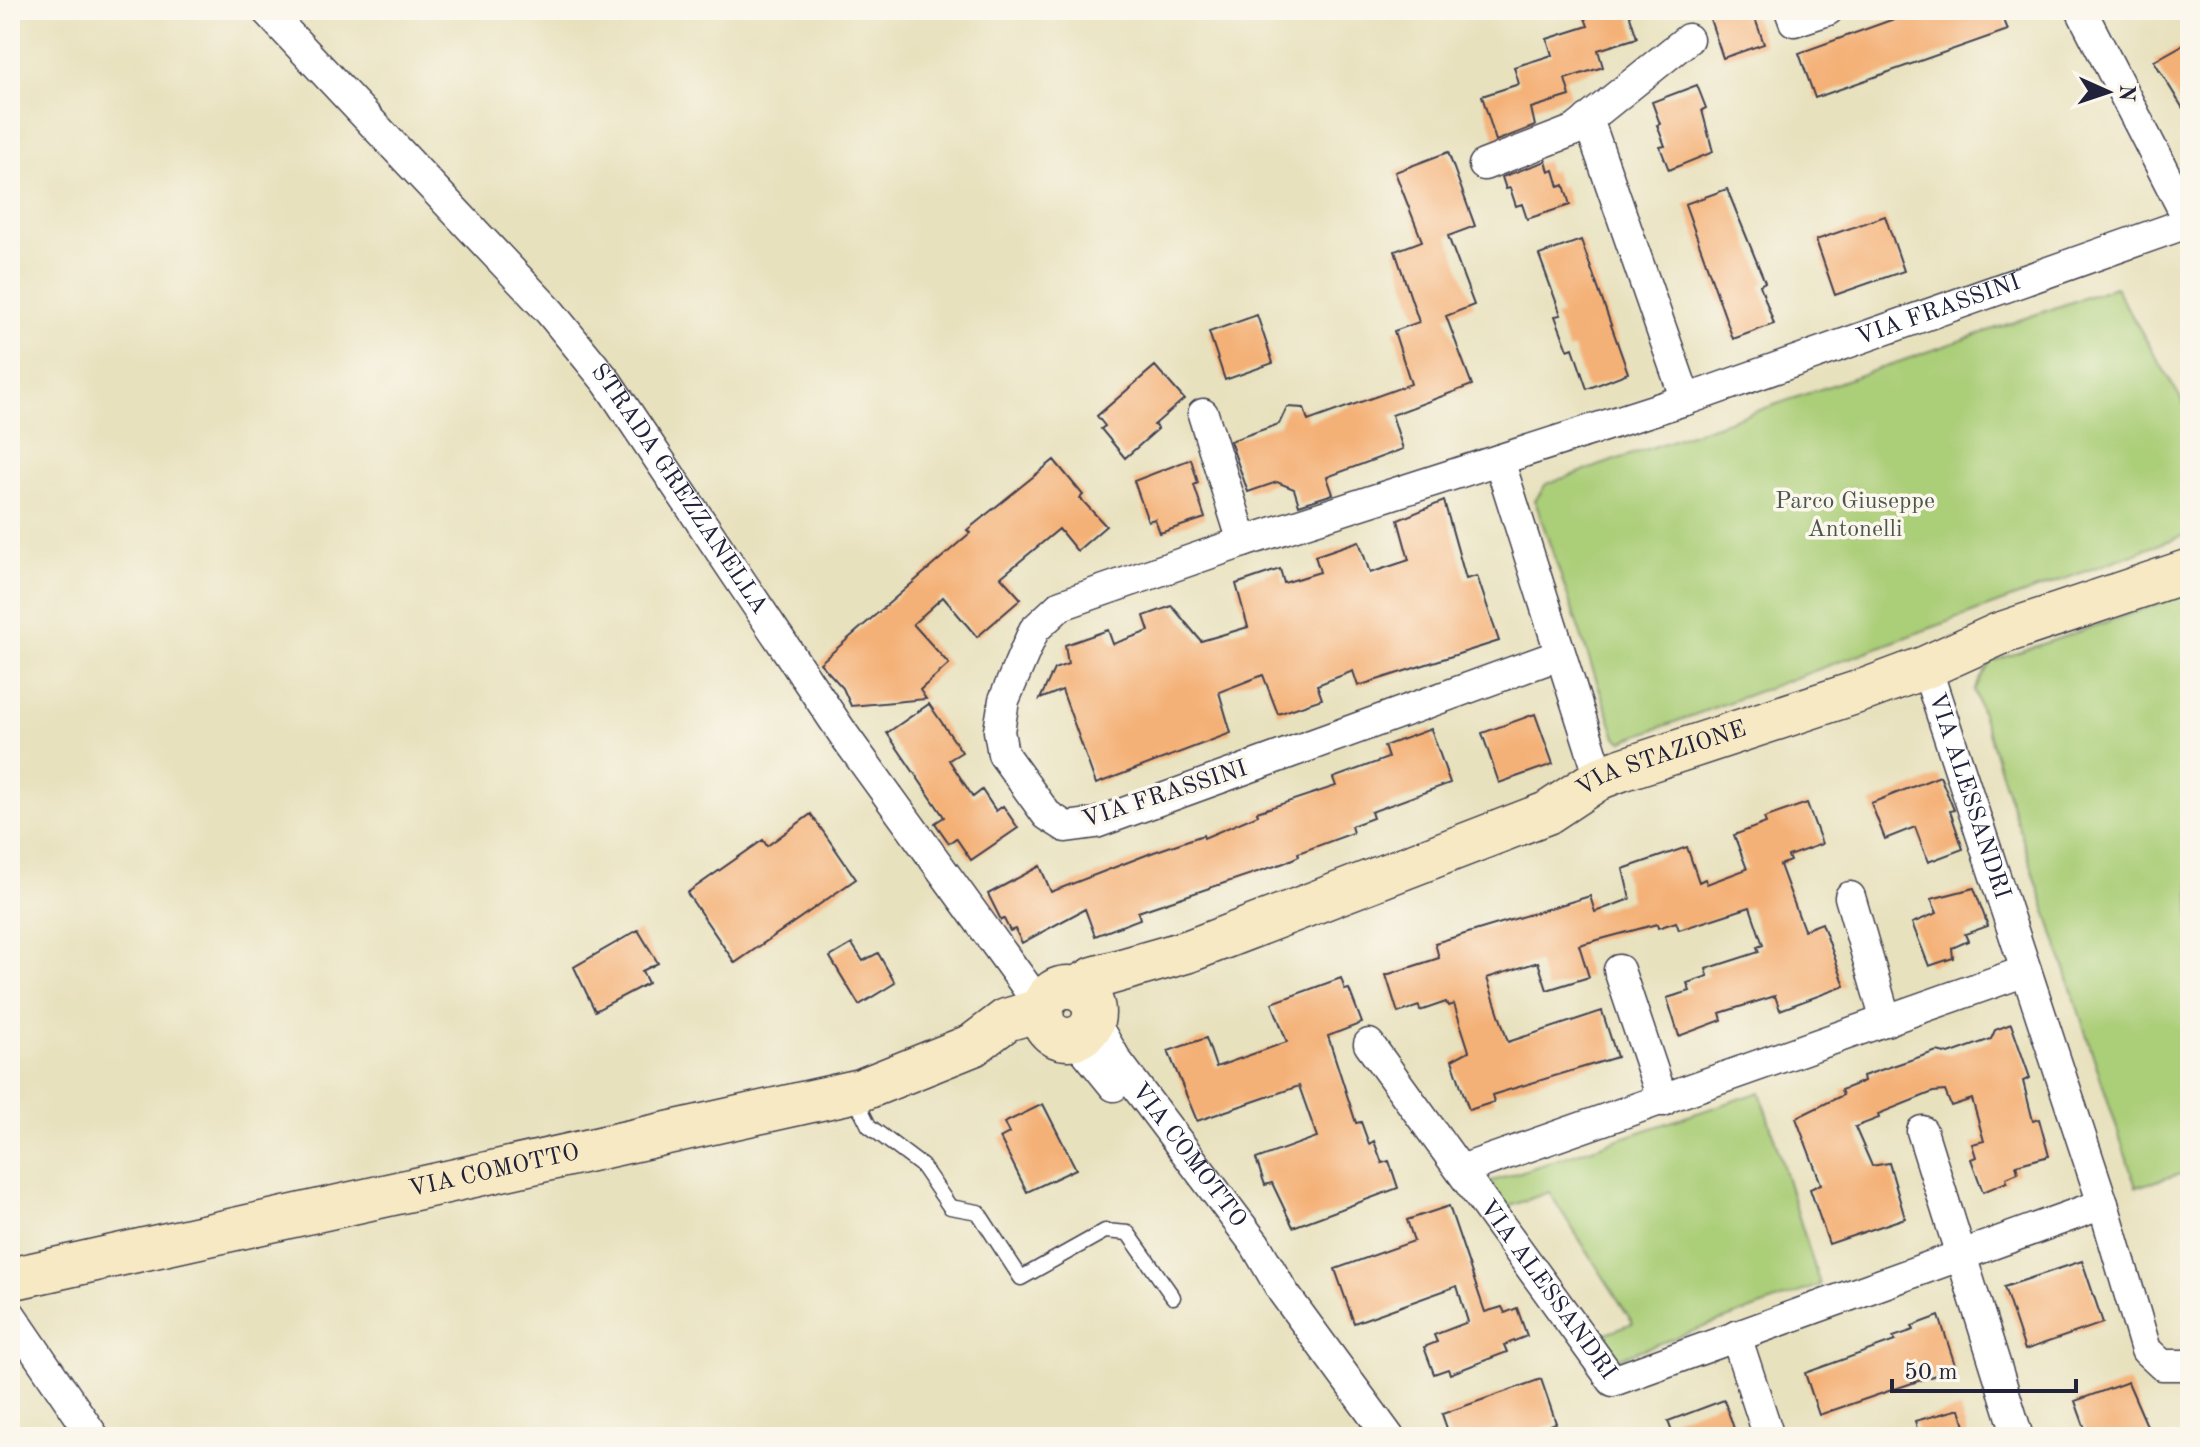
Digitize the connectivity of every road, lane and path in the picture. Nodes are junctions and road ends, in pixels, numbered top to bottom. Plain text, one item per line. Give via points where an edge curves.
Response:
1 (266, 10) edge
2 (1790, 10) edge
3 (1828, 10) edge
4 (2081, 10) edge
5 (1688, 39) dead end
6 (1588, 119) junction
7 (1484, 165) dead end
8 (2190, 222) edge
9 (1686, 400) junction
10 (1203, 414) dead end
11 (1499, 460) junction
12 (1243, 542) junction
13 (2190, 570) edge
14 (1559, 655) junction
15 (1926, 667) junction
16 (1600, 778) junction
17 (1850, 897) dead end
18 (1619, 970) dead end
19 (2026, 971) junction
20 (1069, 1012) junction
21 (1886, 1021) junction
22 (1369, 1044) dead end
23 (852, 1092) junction
24 (1663, 1101) junction
25 (1922, 1131) dead end
26 (1461, 1170) junction
27 (2103, 1204) junction
28 (1961, 1255) junction
29 (10, 1279) edge
30 (1173, 1297) dead end
31 (10, 1314) edge
32 (1736, 1336) junction
33 (2190, 1365) edge
34 (94, 1437) edge
35 (1389, 1437) edge
36 (1769, 1437) edge
37 (2018, 1437) edge

1 - 20 street, STRADA GREZZANELLA via 539,301 607,382 890,799 1029,990
2 - 3 street via 1794,21
4 - 8 street
5 - 6 street
6 - 7 street via 1575,130
6 - 9 street
8 - 9 street, VIA FRASSINI
9 - 11 street, VIA FRASSINI
10 - 12 street
11 - 12 street, VIA FRASSINI
11 - 14 street
12 - 14 street, VIA FRASSINI via 1061,605 1034,630 1004,700 999,731 1003,754 1047,815 1066,827 1096,823
13 - 15 street, VIA STAZIONE via 1999,634
14 - 16 street
15 - 16 street, VIA STAZIONE
15 - 19 street, VIA ALESSANDRI
16 - 20 street, VIA STAZIONE via 1547,813 1140,967 1106,999
17 - 21 street
18 - 24 street
19 - 21 street, VIA ALESSANDRI
19 - 27 street, VIA ALESSANDRI
20 - 23 street, VIA COMOTTO
20 - 35 street, VIA COMOTTO via 1244,1258 1283,1292
21 - 24 street, VIA ALESSANDRI
22 - 26 street, VIA ALESSANDRI
23 - 29 street, VIA COMOTTO
23 - 30 lane via 869,1126 922,1166 950,1207 978,1212 1021,1278 1105,1231 1128,1233
24 - 26 street, VIA ALESSANDRI
25 - 28 street
26 - 32 street, VIA ALESSANDRI via 1613,1381
27 - 28 street, VIA ALESSANDRI
27 - 33 street, VIA ALESSANDRI via 2146,1350 2162,1365
28 - 32 street, VIA ALESSANDRI
28 - 37 street
31 - 34 street
32 - 36 street

